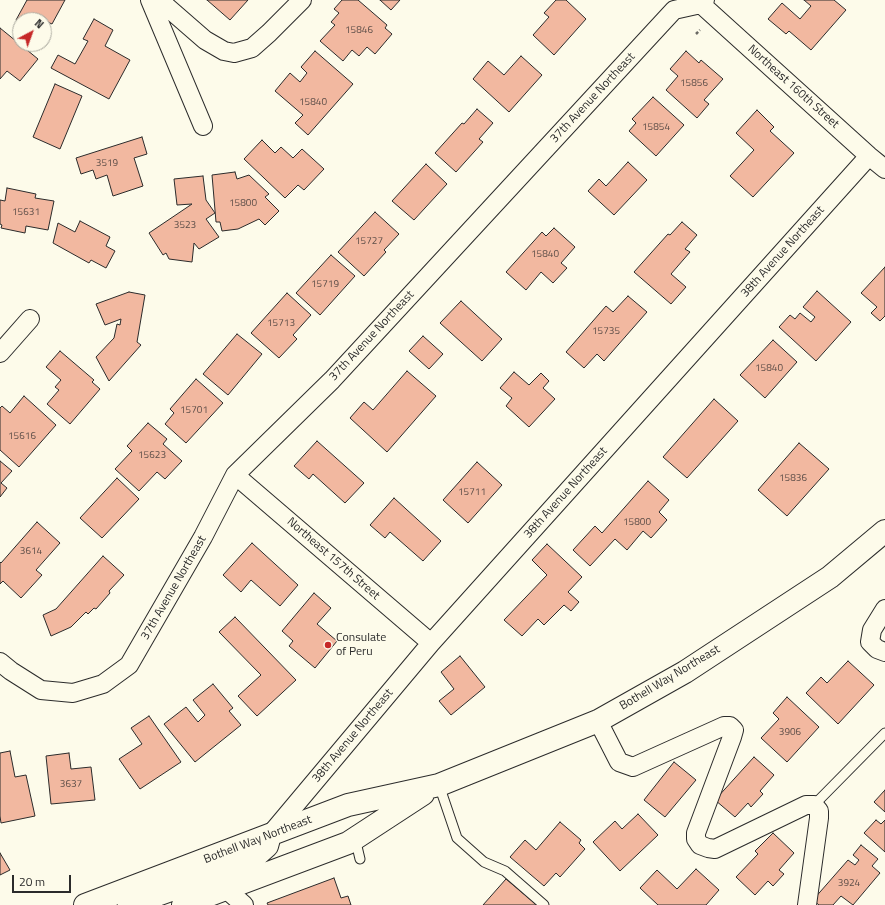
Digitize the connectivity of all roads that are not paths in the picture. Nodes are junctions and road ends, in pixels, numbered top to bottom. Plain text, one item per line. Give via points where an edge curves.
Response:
1 (150, 0) edge
2 (159, 0) edge
3 (302, 0) edge
4 (701, 1) edge
5 (203, 126) dead end
6 (869, 156) junction
7 (885, 169) edge
8 (30, 319) dead end
9 (0, 354) edge
10 (235, 476) junction
11 (885, 531) edge
12 (885, 609) edge
13 (431, 643) junction
14 (885, 652) edge
15 (0, 662) edge
16 (598, 721) junction
17 (885, 733) edge
18 (436, 786) junction
19 (814, 805) junction
20 (270, 836) junction
21 (355, 838) junction
22 (360, 859) dead end
23 (226, 889) junction
24 (85, 905) edge
25 (129, 905) edge
26 (183, 905) edge
27 (244, 905) edge
28 (544, 905) edge
29 (807, 905) edge

1 - 5 street
2 - 3 street via 206,40 224,51 234,53 252,48
4 - 6 street, Northeast 160th Street
4 - 10 street, 37th Avenue Northeast via 674,10 332,380
6 - 7 street, Northeast 160th Street
6 - 13 street, 38th Avenue Northeast
8 - 9 street
10 - 13 street, Northeast 157th Street
10 - 15 street, 37th Avenue Northeast via 129,665 103,684 73,693 41,690
11 - 16 main road, Bothell Way Northeast via 830,577 698,664
12 - 14 street via 872,630 870,642
13 - 20 street, 38th Avenue Northeast
16 - 18 main road, Bothell Way Northeast
16 - 19 street via 619,762 633,767 724,726 730,726 734,730 696,833 700,845 715,849 806,805
17 - 19 lane
18 - 20 main road, Bothell Way Northeast via 348,805
18 - 21 main road, Bothell Way Northeast
18 - 28 lane via 457,838 484,862 505,871
19 - 29 street via 819,811 819,818
20 - 24 main road, Bothell Way Northeast
20 - 25 main road via 267,846 249,862
21 - 22 lane
21 - 23 main road, Bothell Way Northeast via 348,843
23 - 26 main road, Bothell Way Northeast
23 - 27 street

